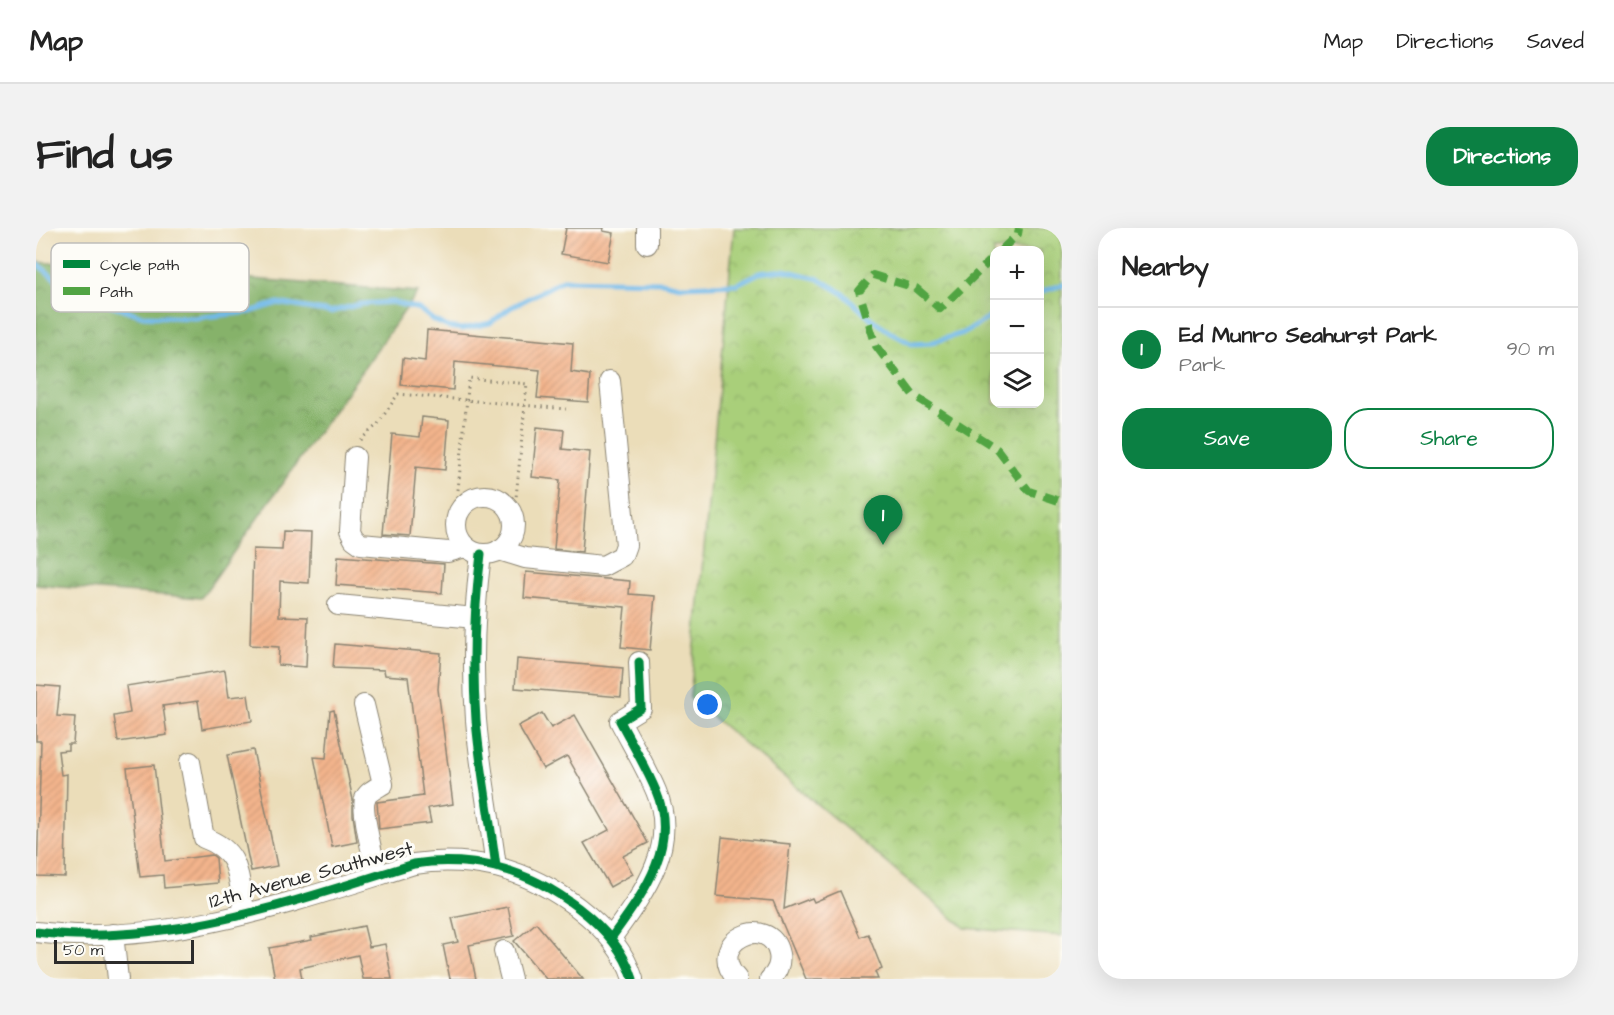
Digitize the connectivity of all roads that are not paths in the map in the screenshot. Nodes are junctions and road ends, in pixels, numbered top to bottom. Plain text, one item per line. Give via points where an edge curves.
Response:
1 (610, 381) dead end
2 (355, 457) road end
3 (482, 550) junction
4 (338, 605) dead end
5 (475, 618) junction
6 (639, 662) dead end
7 (364, 705) dead end
8 (190, 762) dead end
9 (496, 867) junction
10 (377, 875) junction
11 (244, 914) junction
12 (36, 932) edge
13 (113, 934) junction
14 (611, 938) junction
15 (504, 951) dead end
16 (732, 977) edge
17 (773, 978) edge
18 (118, 979) edge
19 (512, 979) edge
20 (633, 979) edge

1 - 3 street via 626,545 622,556 603,566
2 - 3 street via 350,531 354,539 361,544 448,552
3 - 5 street
4 - 5 street
5 - 9 street via 476,723
6 - 14 street via 641,708 620,721 657,793 664,845 645,890
7 - 10 street via 383,784 364,800
8 - 11 street via 204,837 219,843 235,861
9 - 10 street, 12th Avenue Southwest via 437,861
9 - 14 street, 12th Avenue Southwest via 535,881 563,898 587,914
10 - 11 street, 12th Avenue Southwest
11 - 13 street, 12th Avenue Southwest via 138,934
12 - 13 street, 12th Avenue Southwest
13 - 18 street
14 - 20 street, 12th Avenue Southwest
15 - 19 street
16 - 17 street via 729,949 740,937 755,933 764,934 776,944 780,960

